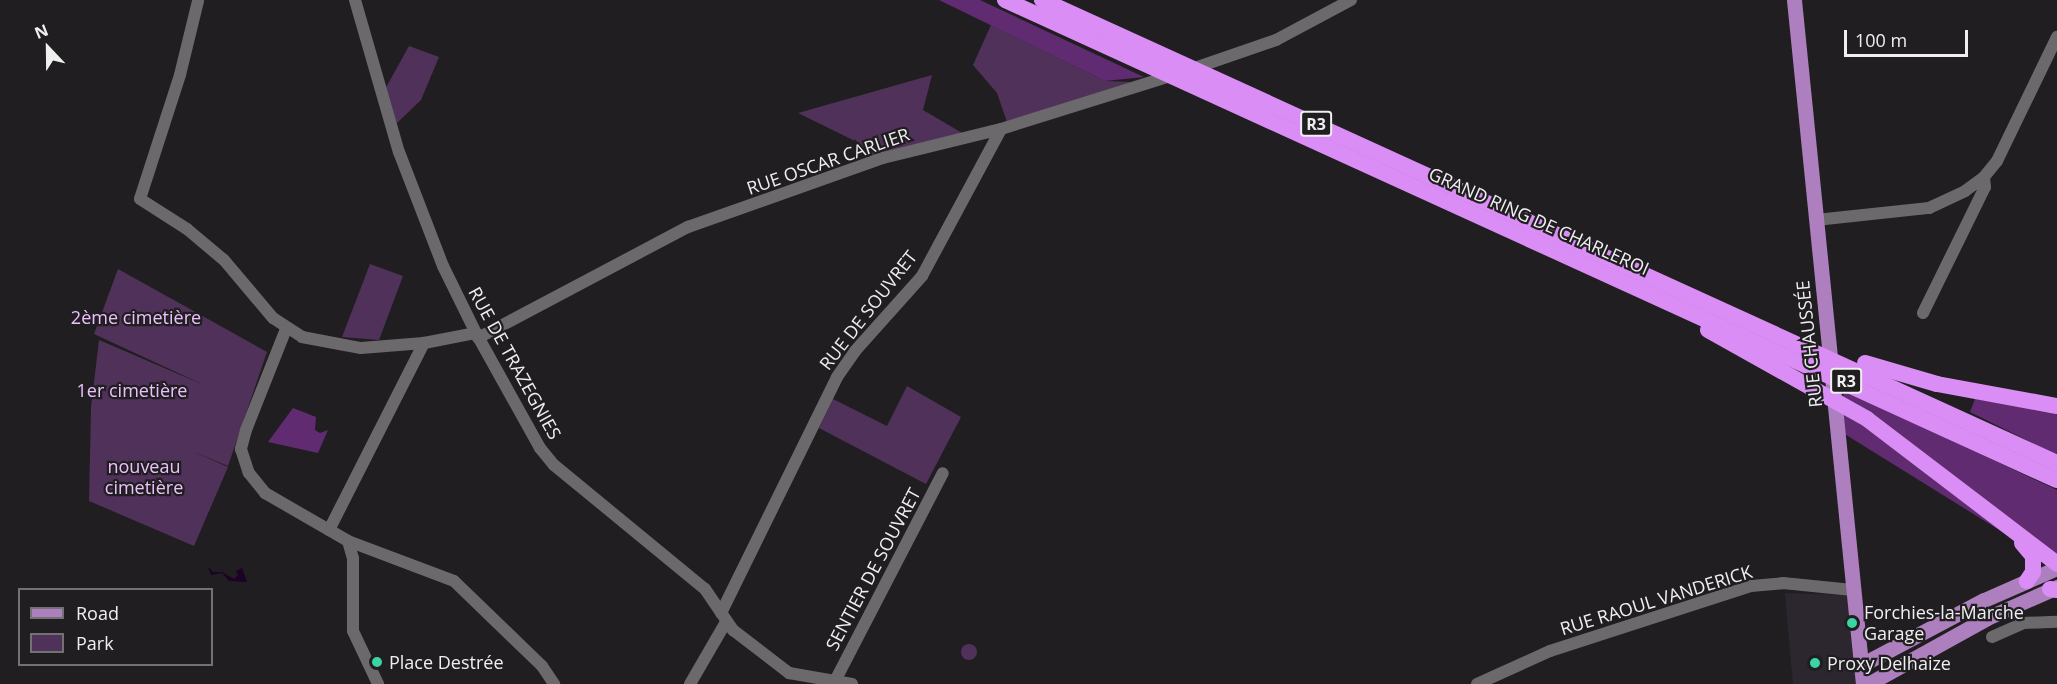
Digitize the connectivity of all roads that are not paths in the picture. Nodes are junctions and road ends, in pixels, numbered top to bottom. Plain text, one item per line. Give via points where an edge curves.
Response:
1 (356, 0) edge
2 (1005, 0) edge
3 (1042, 0) edge
4 (1351, 0) edge
5 (1794, 0) edge
6 (198, 1) edge
7 (2057, 37) edge
8 (1001, 129) junction
9 (1984, 177) junction
10 (1816, 220) junction
11 (1634, 285) junction
12 (1923, 313) dead end
13 (286, 329) junction
14 (477, 336) junction
15 (424, 343) junction
16 (1819, 353) junction
17 (2057, 406) edge
18 (2057, 463) edge
19 (943, 473) dead end
20 (2057, 480) edge
21 (2005, 524) junction
22 (329, 530) junction
23 (348, 541) junction
24 (2057, 566) edge
25 (2027, 580) junction
26 (2055, 588) edge
27 (1853, 590) junction
28 (724, 617) junction
29 (2057, 622) edge
30 (1992, 637) dead end
31 (1861, 665) junction
32 (789, 679) edge
33 (835, 681) junction
34 (378, 684) edge
35 (554, 684) edge
36 (690, 684) edge
37 (852, 684) edge
38 (1477, 684) edge
39 (1863, 684) edge
40 (1869, 684) edge

1 - 14 street, RUE DE TRAZEGNIES via 399,152 448,277
2 - 11 highway, GRAND RING DE CHARLEROI / R3
3 - 16 highway, GRAND RING DE CHARLEROI / R3
4 - 8 street, RUE OSCAR CARLIER via 1276,40
5 - 10 main road, RUE CHAUSSÉE
6 - 13 street via 140,199 187,229 224,260
7 - 9 street via 1997,161
8 - 14 street, RUE OSCAR CARLIER via 883,158 688,227
8 - 28 street, RUE DE SOUVRET via 922,276 837,377
9 - 10 street via 1929,208
9 - 12 street via 1986,187
10 - 27 main road, RUE CHAUSSÉE
11 - 20 highway, GRAND RING DE CHARLEROI / R3
11 - 21 highway via 1647,299 1749,351 1867,419
13 - 15 street, RUE OSCAR CARLIER via 322,342 361,348
13 - 22 street via 241,449 249,473 265,493
14 - 15 street, RUE OSCAR CARLIER
14 - 28 street, RUE DE TRAZEGNIES via 540,448 554,465 705,590
15 - 22 street
16 - 17 highway via 1937,384
16 - 18 highway, GRAND RING DE CHARLEROI / R3
19 - 33 street, SENTIER DE SOUVRET
21 - 24 highway
21 - 25 highway via 2033,555 2033,573
22 - 23 street
23 - 34 street via 353,558 353,631
23 - 35 street via 454,581 542,666
24 - 25 main road
25 - 31 main road
26 - 40 main road via 1987,618
27 - 31 main road, RUE CHAUSSÉE
27 - 38 street, RUE RAOUL VANDERICK via 1783,583 1751,586 1550,651
28 - 32 street, RUE DE TRAZEGNIES
28 - 36 street, RUE DE SOUVRET
29 - 30 street via 2023,623
31 - 39 main road, RUE CHAUSSÉE
32 - 33 street
33 - 37 street

